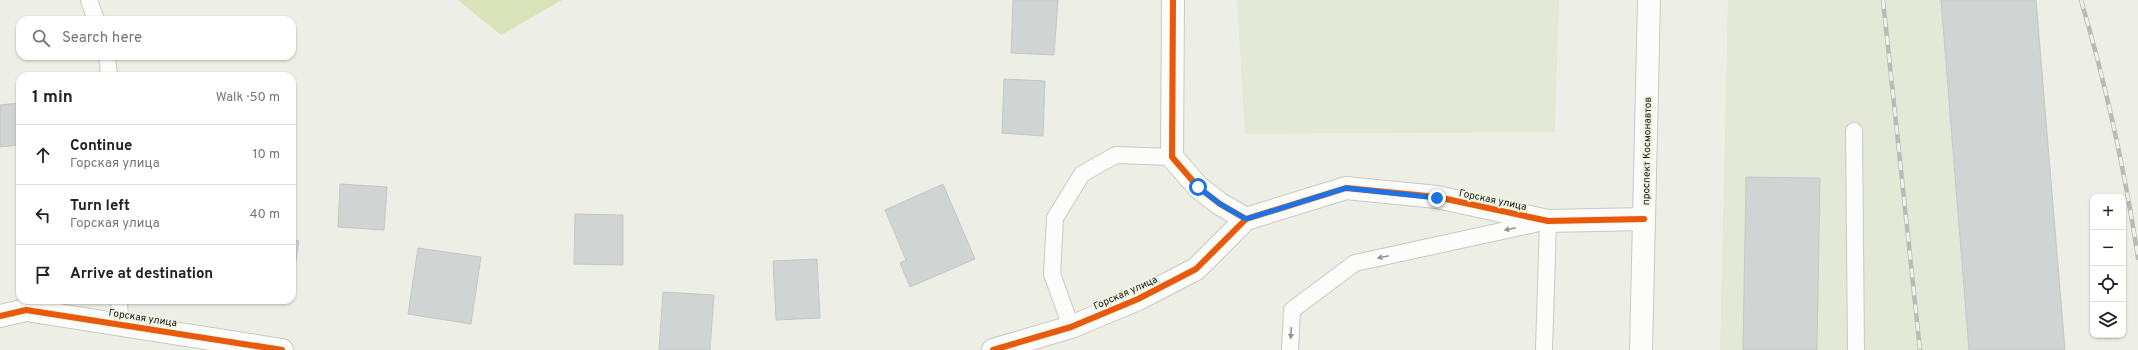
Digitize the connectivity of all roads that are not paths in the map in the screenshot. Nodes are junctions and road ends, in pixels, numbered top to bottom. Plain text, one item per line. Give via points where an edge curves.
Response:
1 (90, 0) edge
2 (1172, 0) edge
3 (1649, 0) edge
4 (95, 16) edge
5 (107, 60) edge
6 (109, 72) edge
7 (1854, 131) dead end
8 (1172, 157) junction
9 (1246, 219) junction
10 (1644, 219) junction
11 (1548, 221) junction
12 (119, 304) edge
13 (0, 316) edge
14 (120, 323) junction
15 (1071, 326) junction
16 (282, 350) edge
17 (993, 350) edge
18 (1290, 350) edge
19 (1544, 350) edge
20 (1641, 350) edge
21 (1856, 350) edge

1 - 4 lane
2 - 8 street
3 - 10 street, проспект Космонавтов
5 - 6 lane
7 - 21 lane
8 - 9 street via 1198,187
8 - 15 lane via 1116,155 1082,174 1055,218 1052,274
9 - 11 street, Горская улица via 1346,188 1437,198
9 - 15 street, Горская улица via 1196,269 1138,299
10 - 11 street, Горская улица
10 - 20 street, проспект Космонавтов
11 -> 18 lane via 1355,263 1292,310
11 - 19 lane
12 - 14 lane
13 - 14 street, Горская улица via 26,310
14 - 16 street, Горская улица
15 - 17 street, Горская улица

